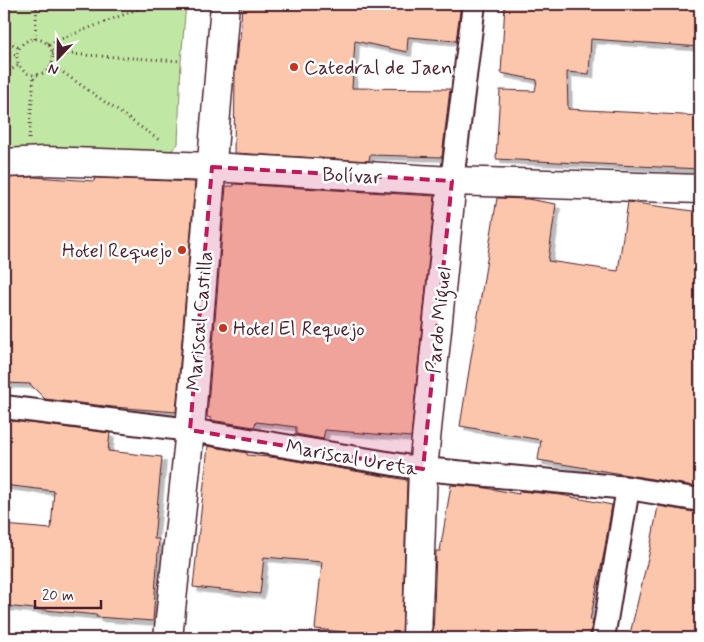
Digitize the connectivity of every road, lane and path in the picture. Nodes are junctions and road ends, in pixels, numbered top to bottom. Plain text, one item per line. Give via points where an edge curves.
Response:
1 (36, 4) edge
2 (151, 4) edge
3 (225, 4) edge
4 (474, 4) edge
5 (4, 39) edge
6 (35, 39) junction
7 (48, 44) junction
8 (18, 48) junction
9 (52, 53) junction
10 (4, 54) edge
11 (17, 55) junction
12 (181, 61) dead end
13 (51, 64) junction
14 (19, 65) junction
15 (4, 74) edge
16 (34, 74) junction
17 (29, 141) dead end
18 (164, 144) dead end
19 (4, 163) edge
20 (212, 167) junction
21 (452, 181) junction
22 (700, 189) edge
23 (4, 407) edge
24 (190, 430) junction
25 (423, 469) junction
26 (628, 488) junction
27 (700, 500) edge
28 (168, 638) edge
29 (417, 638) edge
30 (603, 638) edge

1 - 6 path
2 - 7 path
3 - 20 street, Mariscal Castilla
4 - 21 street, Pardo Miguel
5 - 8 path
6 - 7 path
6 - 8 path
7 - 9 path
8 - 11 path
9 - 12 path
9 - 13 path
10 - 11 path
11 - 14 path
13 - 16 path via 47,70
13 - 18 path
14 - 15 path
14 - 16 path
16 - 17 path
19 - 20 street, Bolívar
20 - 21 street, Bolívar
20 - 24 street, Mariscal Castilla
21 - 22 street, Bolívar
21 - 25 street, Pardo Miguel
23 - 24 street, Mariscal Ureta
24 - 25 street, Mariscal Ureta
24 - 28 street, Mariscal Castilla
25 - 26 street, Mariscal Ureta
25 - 29 street, Pardo Miguel
26 - 27 street, Mariscal Ureta
26 - 30 street

